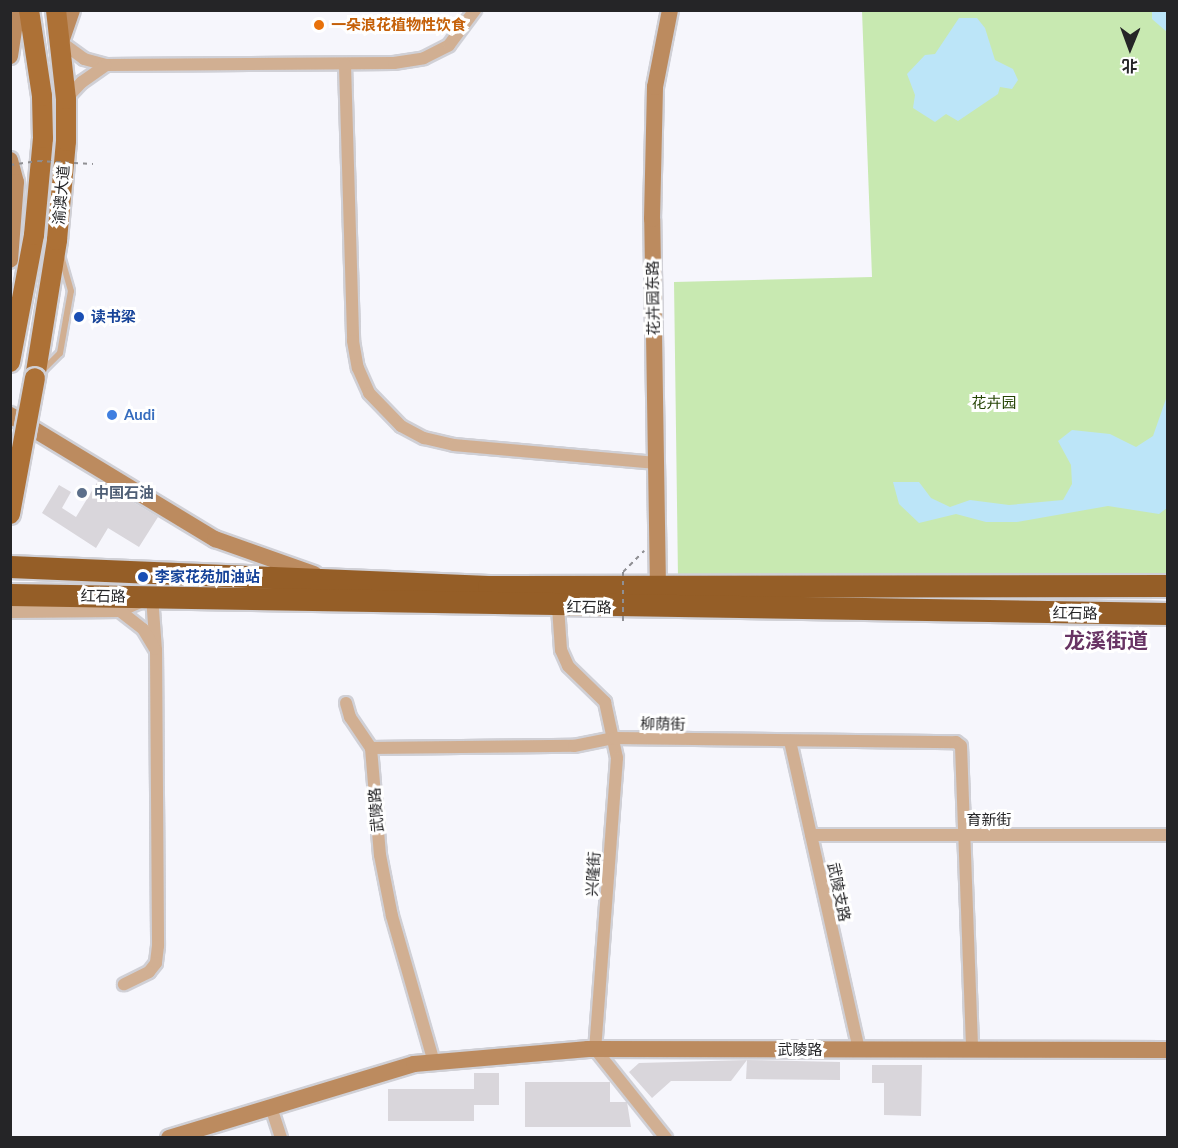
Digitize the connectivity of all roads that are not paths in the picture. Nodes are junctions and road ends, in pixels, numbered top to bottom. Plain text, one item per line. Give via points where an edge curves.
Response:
1 (56, 10) edge
2 (72, 10) edge
3 (476, 10) edge
4 (670, 10) edge
5 (18, 17) edge
6 (61, 42) junction
7 (10, 56) edge
8 (106, 65) junction
9 (345, 65) junction
10 (66, 99) junction
11 (10, 160) edge
12 (10, 260) edge
13 (10, 362) edge
14 (10, 415) edge
15 (656, 463) junction
16 (10, 514) edge
17 (10, 567) edge
18 (335, 580) junction
19 (1167, 586) edge
20 (658, 588) junction
21 (10, 595) edge
22 (152, 597) junction
23 (558, 607) junction
24 (120, 610) junction
25 (10, 612) edge
26 (1167, 614) edge
27 (156, 650) junction
28 (346, 702) dead end
29 (614, 738) junction
30 (790, 741) junction
31 (371, 748) junction
32 (811, 835) junction
33 (962, 835) junction
34 (1167, 835) edge
35 (124, 984) dead end
36 (595, 1049) junction
37 (859, 1050) junction
38 (972, 1050) junction
39 (1167, 1050) edge
40 (434, 1062) junction
41 (271, 1107) junction
42 (169, 1137) edge
43 (281, 1137) edge
44 (666, 1137) edge

1 - 6 main road, 渝澳大道
2 - 6 street
3 - 9 street via 449,45 424,58
4 - 15 street, 花卉园东路 via 655,87 652,219
5 - 7 street
5 - 13 main road, 渝澳大道 via 42,96 43,138 34,235
6 - 8 street via 84,59
6 - 10 main road, 渝澳大道
8 - 9 street
8 - 10 street via 81,82
9 - 15 street via 353,341 358,368 369,393 401,426 424,438 454,445
10 - 16 main road, 渝澳大道, bridge via 57,240
11 - 12 street via 16,182
14 - 18 street, 红石路 via 215,538
15 - 20 street, 花卉园东路
17 - 18 highway, 红石路
18 - 20 highway, 红石路 via 489,587
19 - 20 highway, 红石路
21 - 22 highway, 红石路
22 - 23 highway, 红石路
22 - 24 street
22 - 27 street
23 - 26 highway, 红石路
23 - 29 street, 兴隆街 via 561,650 568,666 605,702
24 - 25 street
24 - 27 street via 142,629
27 - 35 street via 158,946 156,963 149,972
28 - 31 street, 武陵路 via 350,717
29 - 30 street, 柳荫街
29 - 31 street, 柳荫街 via 574,746
29 - 36 street, 兴隆街 via 617,758
30 - 32 street, 武陵支路
30 - 33 street, 柳荫街 via 956,742 961,746
31 - 40 street, 武陵路 via 380,855 392,916
32 - 33 street, 育新街
32 - 37 street, 武陵支路
33 - 34 street, 育新街
33 - 38 street
36 - 37 street, 武陵路
36 - 40 street, 武陵路
36 - 44 street
37 - 38 street, 武陵路
38 - 39 street, 武陵路
40 - 41 street, 武陵路 via 414,1064
41 - 42 street, 武陵路
41 - 43 street

